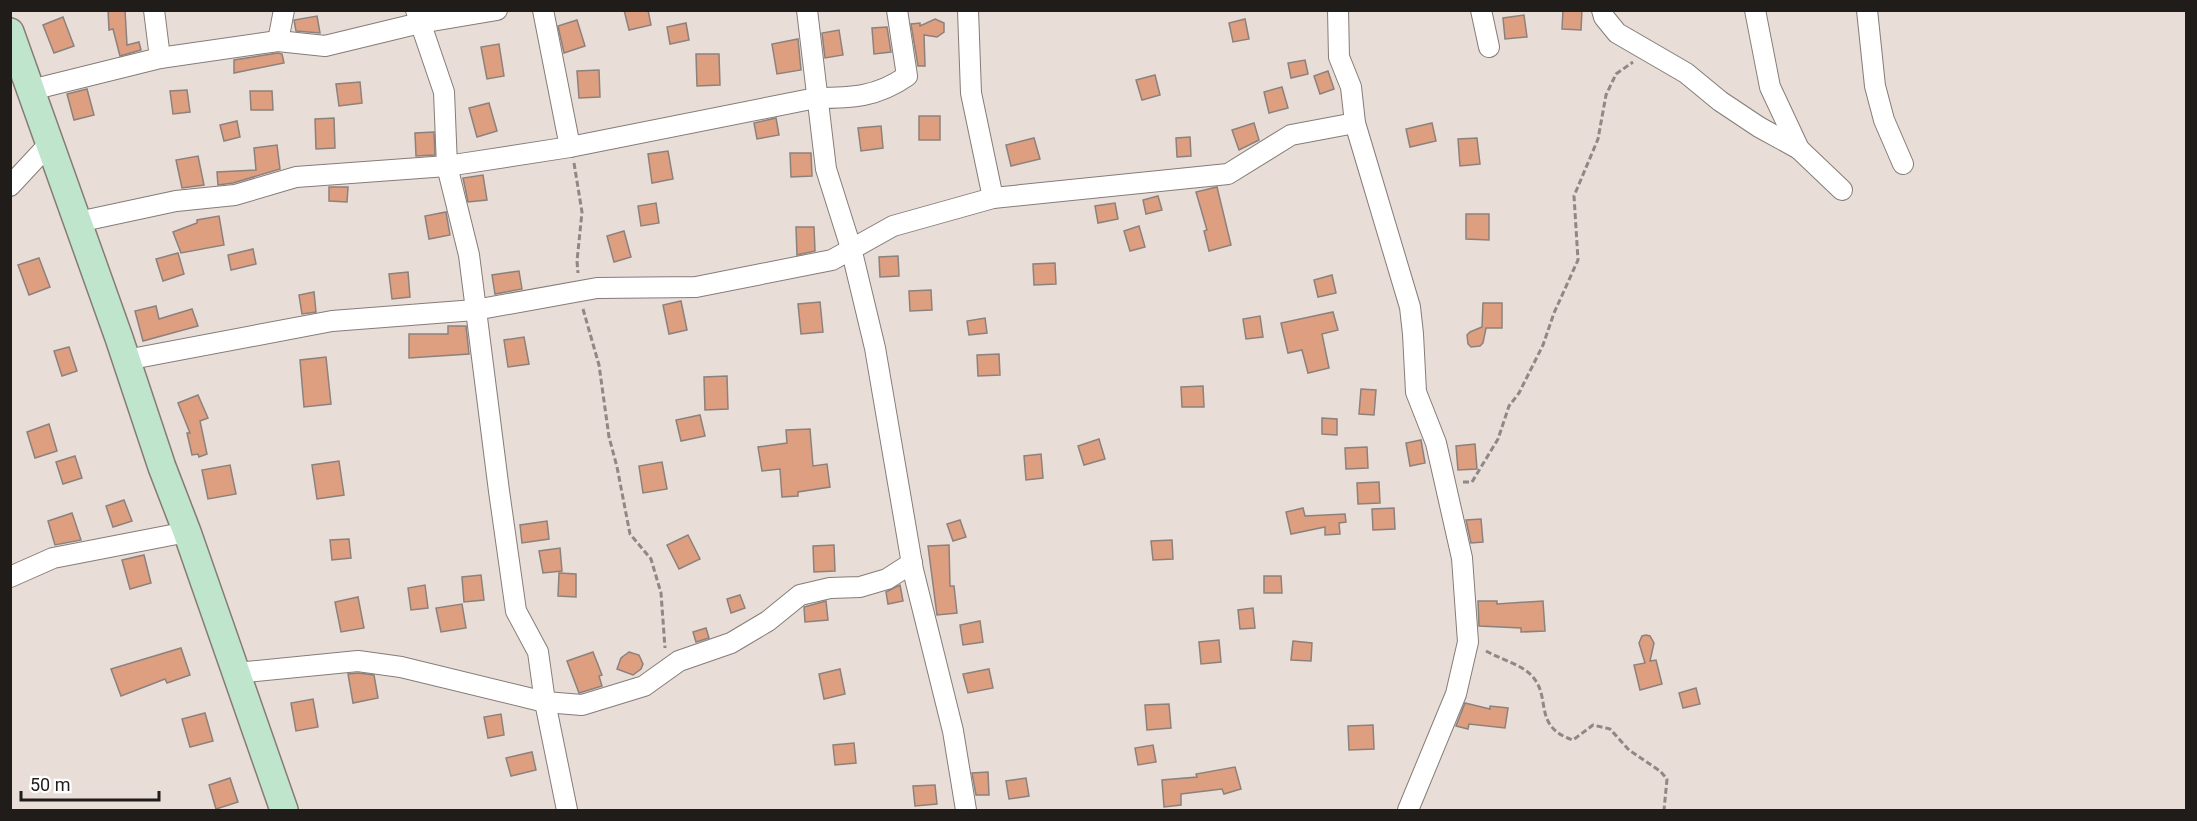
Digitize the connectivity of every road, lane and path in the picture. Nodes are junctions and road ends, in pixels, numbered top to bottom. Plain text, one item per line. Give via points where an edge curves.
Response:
1 (154, 10) edge
2 (284, 10) edge
3 (497, 10) edge
4 (543, 10) edge
5 (807, 10) edge
6 (897, 10) edge
7 (968, 10) edge
8 (1338, 10) edge
9 (1481, 10) edge
10 (1602, 10) edge
11 (1755, 10) edge
12 (1867, 10) edge
13 (418, 17) edge
14 (10, 32) edge
15 (278, 41) junction
16 (1489, 47) dead end
17 (160, 58) junction
18 (1634, 61) dead end
19 (31, 90) junction
20 (816, 98) junction
21 (1355, 123) junction
22 (50, 143) junction
23 (570, 147) junction
24 (1799, 149) junction
25 (1903, 164) dead end
26 (447, 166) junction
27 (10, 186) edge
28 (1842, 190) dead end
29 (993, 198) junction
30 (78, 222) junction
31 (851, 248) junction
32 (580, 292) junction
33 (475, 310) junction
34 (126, 360) junction
35 (1446, 483) junction
36 (187, 532) junction
37 (912, 563) junction
38 (10, 577) edge
39 (1468, 642) junction
40 (236, 674) junction
41 (658, 676) junction
42 (545, 702) junction
43 (284, 810) edge
44 (567, 810) edge
45 (966, 810) edge
46 (1408, 810) edge
47 (1664, 810) edge

1 - 17 street
2 - 15 street
3 - 13 street
4 - 23 street
5 - 20 street
6 - 20 street via 907,76 889,88 860,96
7 - 29 street via 971,93
8 - 21 street via 1339,57 1351,87
9 - 16 street
10 - 24 street via 1617,33
11 - 24 street via 1770,87
12 - 25 street via 1875,86 1884,120
13 - 15 street via 326,45
13 - 26 street via 444,92
14 - 19 main road
15 - 17 street
17 - 19 street
18 - 35 path via 1616,74 1606,95 1598,139 1574,196 1578,260 1543,345 1509,406 1498,439 1472,482
19 - 22 main road
20 - 23 street
20 - 31 street via 826,170
21 - 29 street via 1292,135 1228,174
21 - 35 street via 1410,307 1416,392 1436,443
22 - 27 street
22 - 30 main road
23 - 26 street
23 - 32 path via 582,212 577,261
24 - 28 street
26 - 30 street via 296,177 235,195 176,201
26 - 33 street via 469,255
29 - 31 street via 893,226
30 - 34 main road
31 - 32 street via 832,260 696,287 597,288
31 - 37 street via 875,348
32 - 33 street
32 - 41 path via 599,365 609,437 630,534 651,559 661,593 665,650
33 - 34 street via 332,321
33 - 42 street via 514,602 538,652
34 - 36 main road
35 - 39 street via 1462,558
36 - 38 street via 53,558
36 - 40 main road
37 - 41 street via 887,579 860,587 800,595 768,621 731,643 679,661
37 - 45 street via 953,730
39 - 46 street via 1456,694
39 - 47 path via 1530,673 1540,687 1544,716 1561,736 1574,740 1593,725 1610,729 1629,750 1660,771 1667,779
40 - 42 street via 358,661 401,667
40 - 43 main road
41 - 42 street via 644,686 582,705
42 - 44 street

